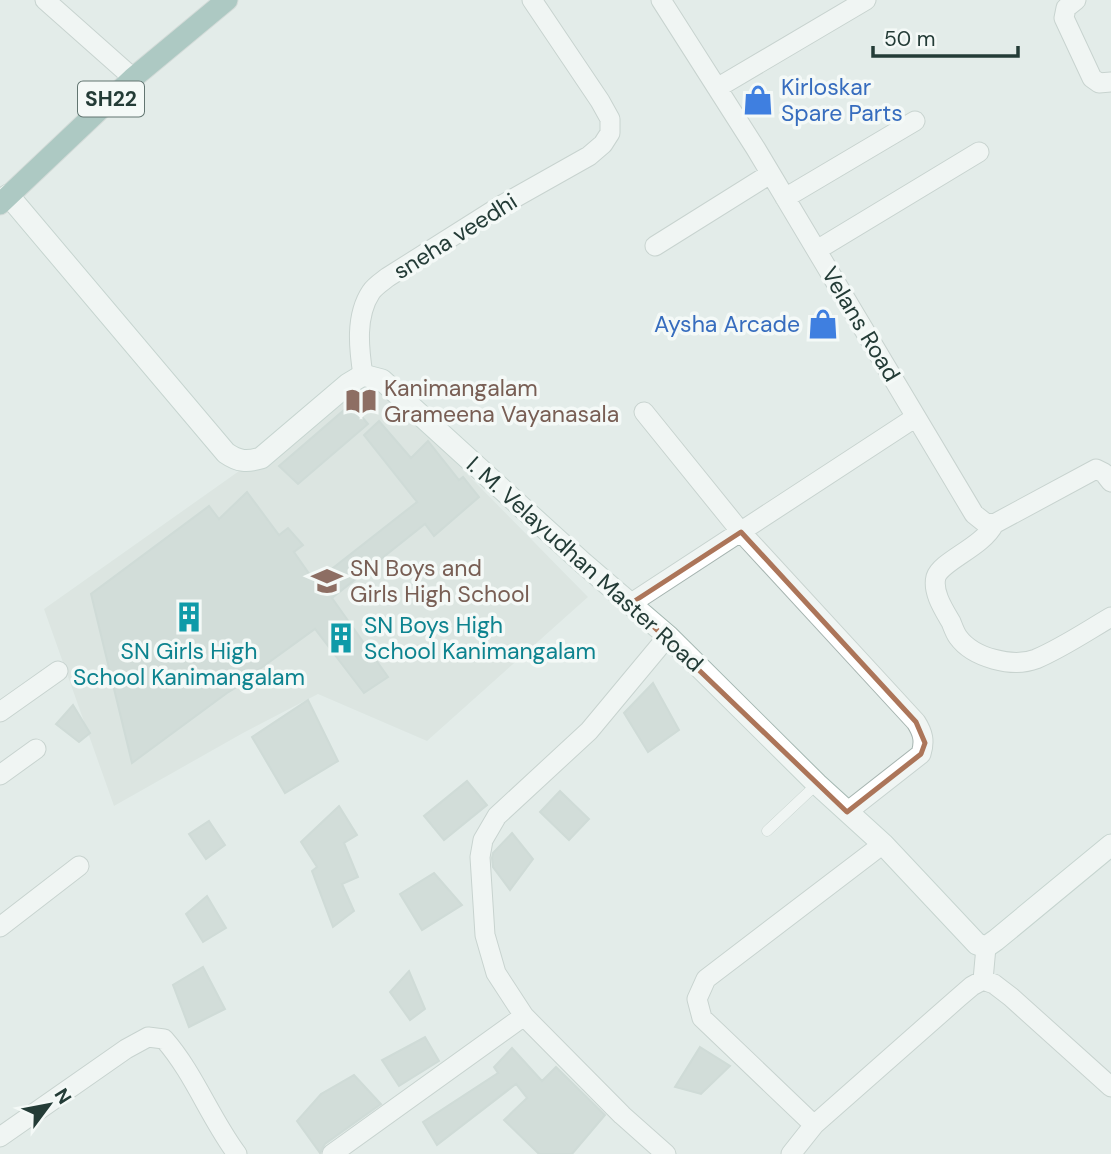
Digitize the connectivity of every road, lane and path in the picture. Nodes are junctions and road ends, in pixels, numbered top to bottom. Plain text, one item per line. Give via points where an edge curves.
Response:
1 (45, 0) edge
2 (227, 0) edge
3 (532, 0) edge
4 (866, 0) edge
5 (1076, 0) edge
6 (666, 2) edge
7 (133, 78) junction
8 (1111, 82) edge
9 (717, 88) junction
10 (915, 121) dead end
11 (979, 152) dead end
12 (770, 174) junction
13 (785, 198) junction
14 (4, 199) edge
15 (655, 246) dead end
16 (817, 250) junction
17 (363, 375) junction
18 (645, 412) dead end
19 (916, 417) junction
20 (1111, 482) edge
21 (995, 524) junction
22 (741, 532) junction
23 (630, 604) junction
24 (1111, 617) edge
25 (668, 636) junction
26 (58, 671) dead end
27 (0, 712) edge
28 (36, 749) dead end
29 (0, 775) edge
30 (817, 784) junction
31 (847, 811) junction
32 (767, 831) dead end
33 (883, 844) junction
34 (1111, 845) edge
35 (79, 866) dead end
36 (0, 927) edge
37 (986, 947) junction
38 (983, 980) junction
39 (524, 1016) junction
40 (1111, 1087) edge
41 (814, 1125) junction
42 (2, 1147) edge
43 (237, 1154) edge
44 (332, 1154) edge
45 (666, 1154) edge
46 (791, 1154) edge

1 - 7 street
2 - 7 main road, SH22
3 - 17 street, sneha veedhi via 600,101 610,119 610,133 589,156 502,205 371,292 358,344
4 - 9 street
5 - 8 street via 1066,8 1064,18 1092,78
6 - 9 street, Velans Road
7 - 14 main road, SH22
9 - 12 street, Velans Road
10 - 13 street
11 - 16 street
12 - 13 street, Velans Road
12 - 15 street
13 - 16 street, Velans Road
14 - 17 street via 237,461 261,458
16 - 19 street, Velans Road
17 - 23 street, I. M. Velayudhan Master Road via 382,380
18 - 22 street
19 - 21 street, Velans Road via 974,514 984,523
19 - 22 street
20 - 21 street via 1096,469
21 - 24 street via 989,535 941,568 936,578 936,592 948,618 971,649 1015,663 1035,659
22 - 23 street
22 - 31 street via 922,731 925,743 921,754
23 - 25 street, I. M. Velayudhan Master Road
25 - 30 street, I. M. Velayudhan Master Road
25 - 39 street via 589,731 497,816 483,840 485,935 496,973
26 - 27 street
28 - 29 street
30 - 31 street, I. M. Velayudhan Master Road
30 - 32 lane
31 - 33 street, I. M. Velayudhan Master Road
33 - 37 street, I. M. Velayudhan Master Road via 977,944
33 - 41 street via 706,979 697,999 702,1018
34 - 37 street
35 - 36 street
37 - 38 street
38 - 40 street via 1011,996
38 - 41 street
39 - 44 street
39 - 45 street
41 - 46 street
42 - 43 street via 126,1049 148,1037 164,1039 175,1052

